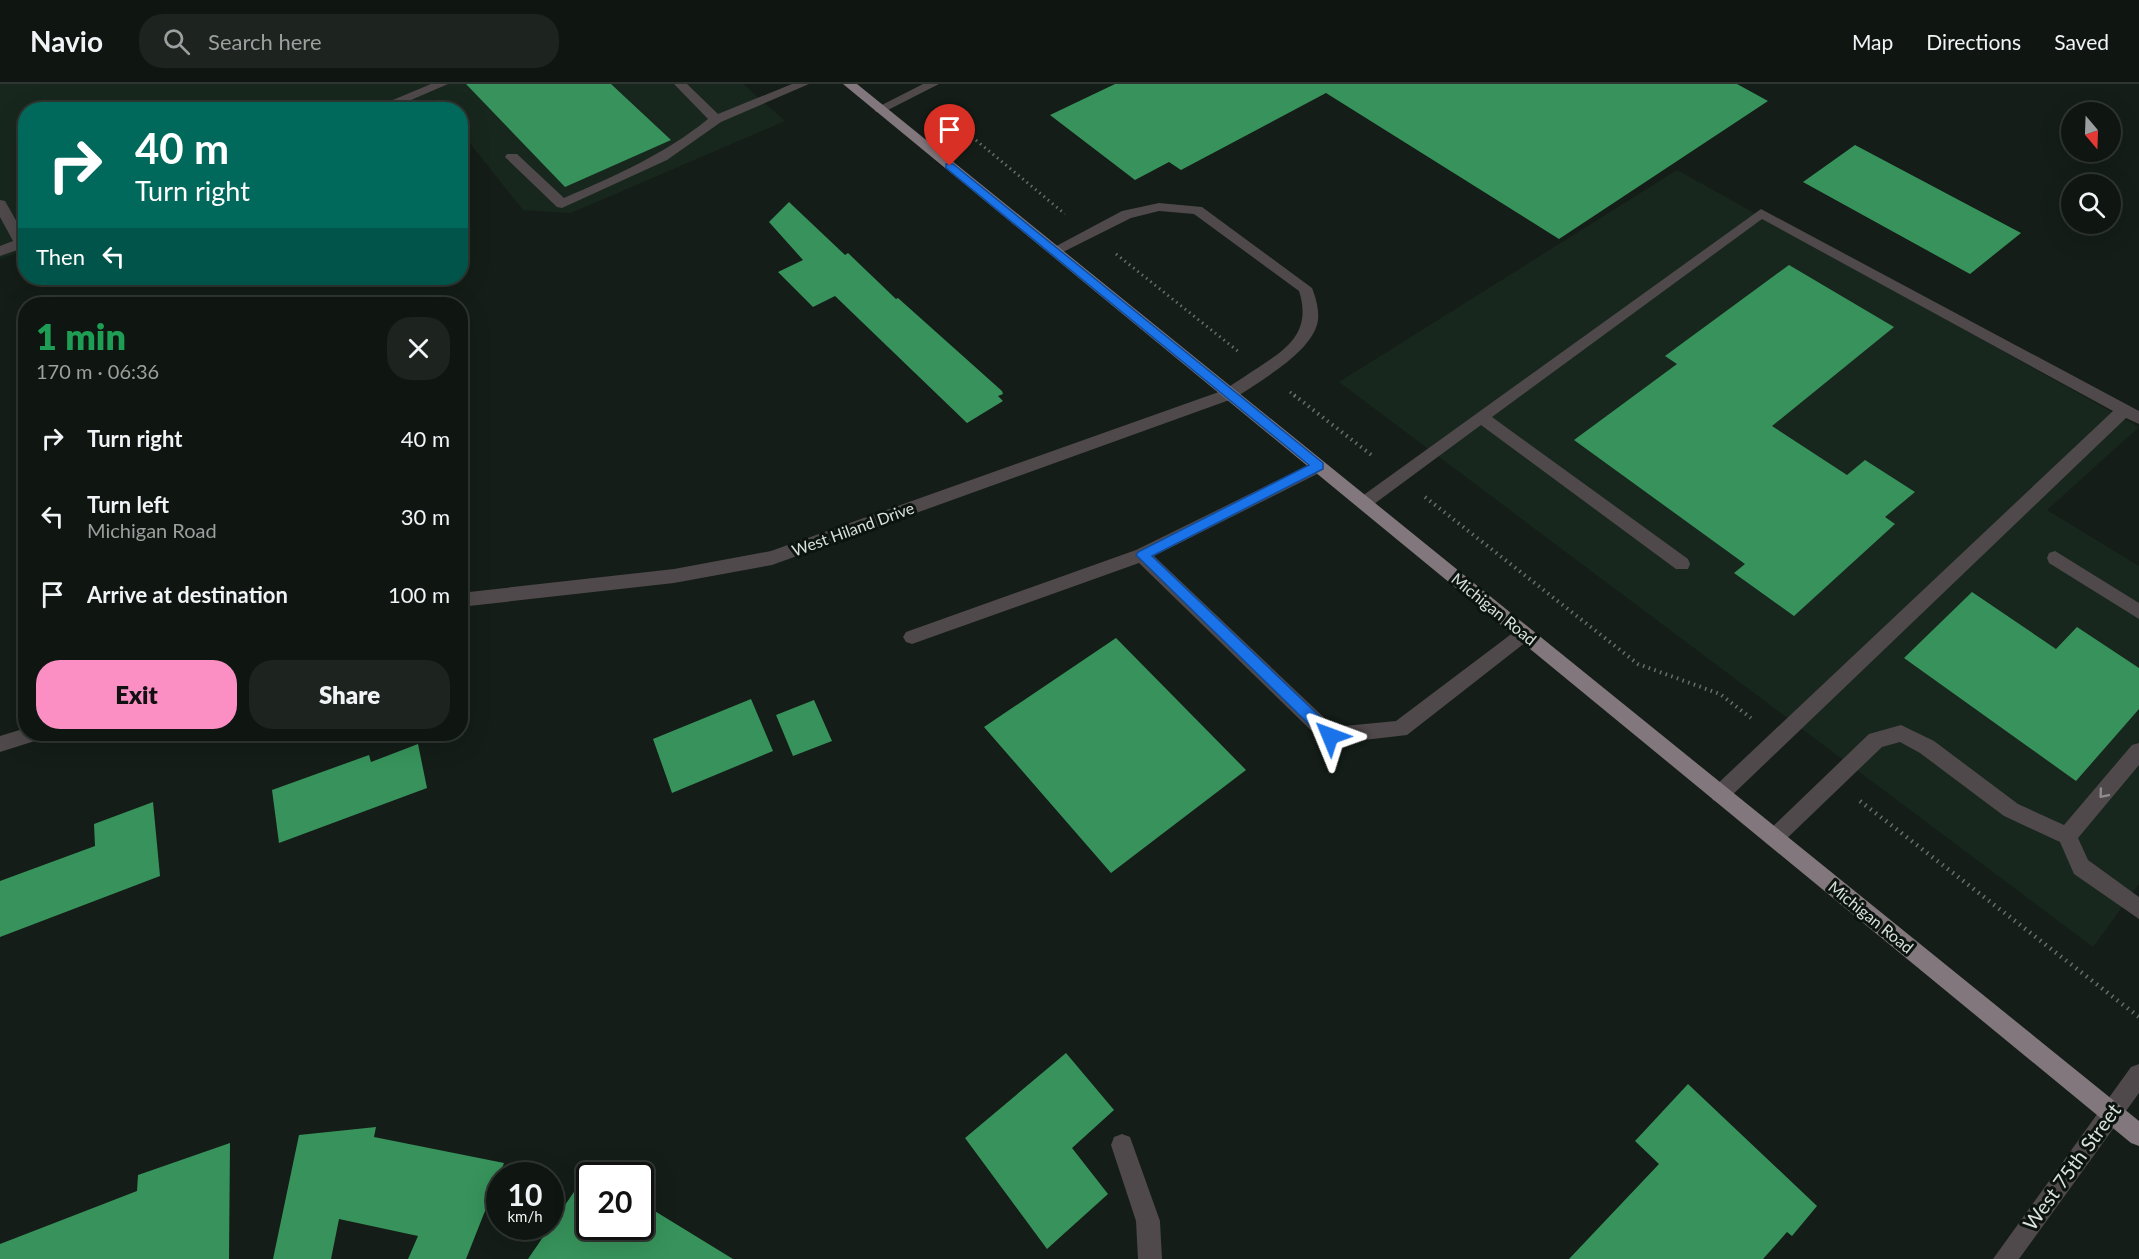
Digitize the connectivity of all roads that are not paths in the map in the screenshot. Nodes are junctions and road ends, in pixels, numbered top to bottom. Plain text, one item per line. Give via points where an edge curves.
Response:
1 (442, 84) edge
2 (680, 84) edge
3 (803, 84) edge
4 (849, 84) edge
5 (933, 84) edge
6 (396, 102) edge
7 (880, 109) junction
8 (716, 118) junction
9 (512, 157) dead end
10 (0, 204) edge
11 (18, 234) edge
12 (18, 244) edge
13 (0, 251) edge
14 (1054, 251) junction
15 (1230, 394) junction
16 (2132, 414) edge
17 (1481, 417) junction
18 (1319, 466) junction
19 (1364, 503) junction
20 (1142, 555) junction
21 (2055, 558) dead end
22 (1682, 564) dead end
23 (468, 599) edge
24 (2139, 612) edge
25 (1524, 634) junction
26 (912, 637) dead end
27 (18, 738) edge
28 (0, 744) edge
29 (2139, 751) edge
30 (1720, 794) junction
31 (2067, 836) junction
32 (1774, 838) junction
33 (2139, 909) edge
34 (2139, 1075) edge
35 (2111, 1113) junction
36 (2139, 1135) edge
37 (1122, 1145) dead end
38 (1150, 1259) edge
39 (2005, 1259) edge

1 - 6 street
2 - 8 street
3 - 8 street
4 - 7 main road, Michigan Road
5 - 7 street
7 - 14 main road, Michigan Road
8 - 9 street via 694,139 618,180 562,204
10 - 11 street
12 - 13 street
14 - 15 main road, Michigan Road
14 - 15 street, West Hiland Drive via 1127,214 1160,207 1197,210 1305,288 1312,309 1306,333
15 - 18 main road, Michigan Road
15 - 23 street, West Hiland Drive via 772,558 674,576
16 - 17 street via 1761,213
16 - 30 street
17 - 19 street
17 - 22 street
18 - 19 main road, Michigan Road
18 - 20 street
19 - 25 main road, Michigan Road
20 - 25 street via 1330,736 1400,729
20 - 26 street
21 - 24 street
25 - 30 main road, Michigan Road
27 - 28 street
29 -> 31 street
30 - 32 main road, Michigan Road
31 - 32 street via 2011,810 1927,747 1900,733 1876,740
31 - 33 street via 2081,867
32 - 35 main road, Michigan Road
34 - 35 street, West 75th Street
35 - 36 main road, Michigan Road
35 - 39 street, West 75th Street
37 - 38 street via 1148,1221

